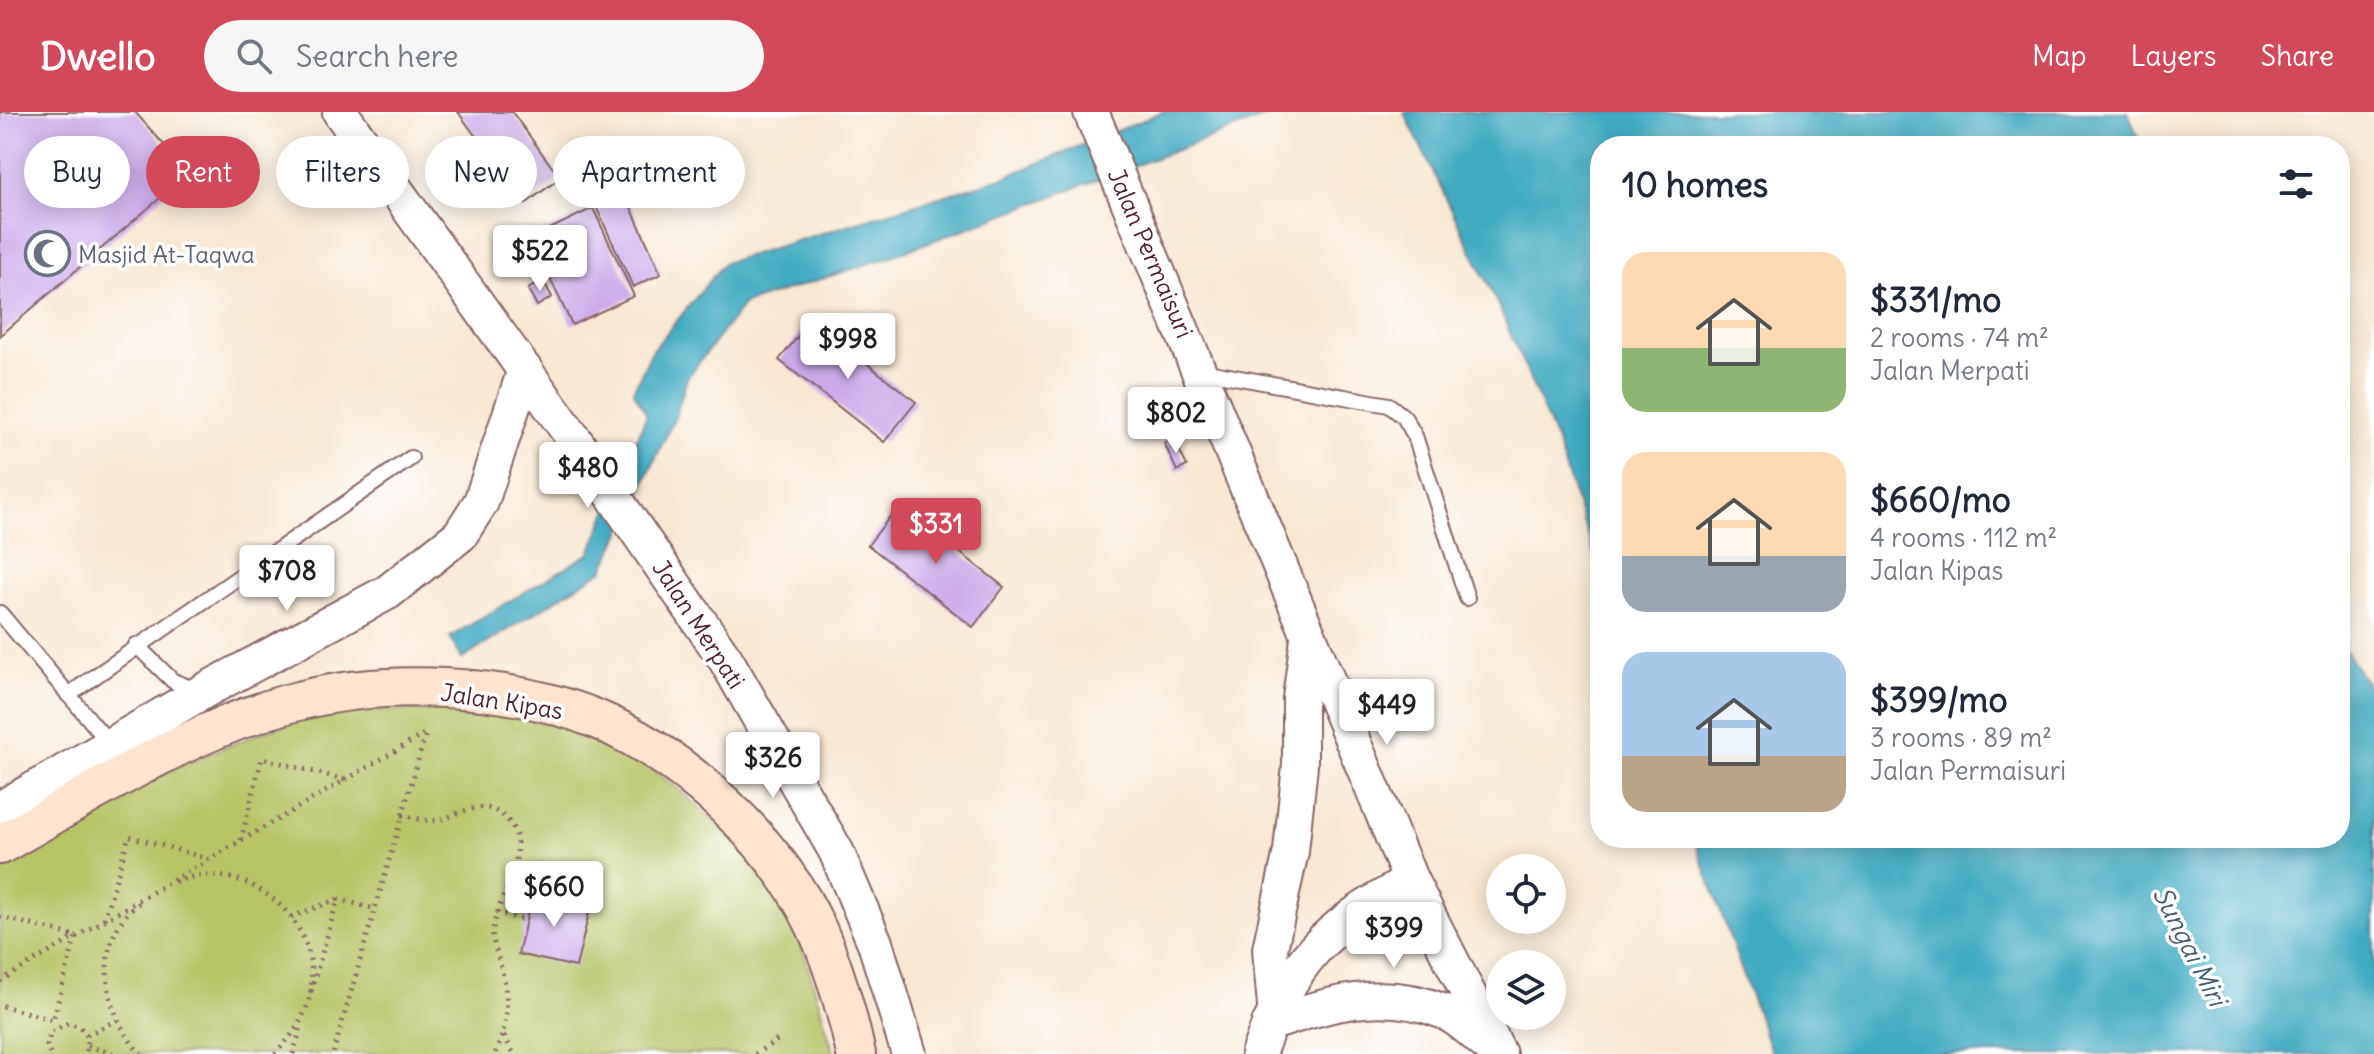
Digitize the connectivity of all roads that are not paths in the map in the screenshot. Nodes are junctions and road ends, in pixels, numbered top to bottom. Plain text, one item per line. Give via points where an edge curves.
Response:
1 (340, 112) edge
2 (1093, 117) edge
3 (525, 370) junction
4 (1200, 371) junction
5 (411, 458) dead end
6 (1467, 598) dead end
7 (0, 613) edge
8 (1309, 636) junction
9 (136, 645) junction
10 (204, 691) junction
11 (68, 695) junction
12 (111, 745) junction
13 (0, 809) edge
14 (0, 845) edge
15 (1411, 881) junction
16 (1268, 1028) edge
17 (856, 1054) edge
18 (909, 1054) edge
19 (1498, 1054) edge

1 - 3 street, Jalan Merpati
2 - 4 street, Jalan Permaisuri
3 - 10 street via 481,502 460,535 388,592
3 - 18 street, Jalan Merpati via 726,660 836,851 875,943
4 - 6 lane via 1389,405 1404,417 1415,436
4 - 8 street, Jalan Permaisuri
5 - 9 lane
7 - 11 lane
8 - 15 street, Jalan Permaisuri
8 - 16 street via 1291,851 1270,949
9 - 10 lane via 173,681
9 - 11 lane
10 - 12 street
11 - 12 lane
12 - 13 street
14 - 17 main road, Jalan Kipas via 202,735 296,701 347,691 412,688 536,702 596,720 659,754 720,801 768,851 816,927
15 - 16 street via 1361,908 1323,939 1297,971
15 - 19 street, Jalan Permaisuri
16 - 19 street via 1336,1001 1382,996 1444,1011

